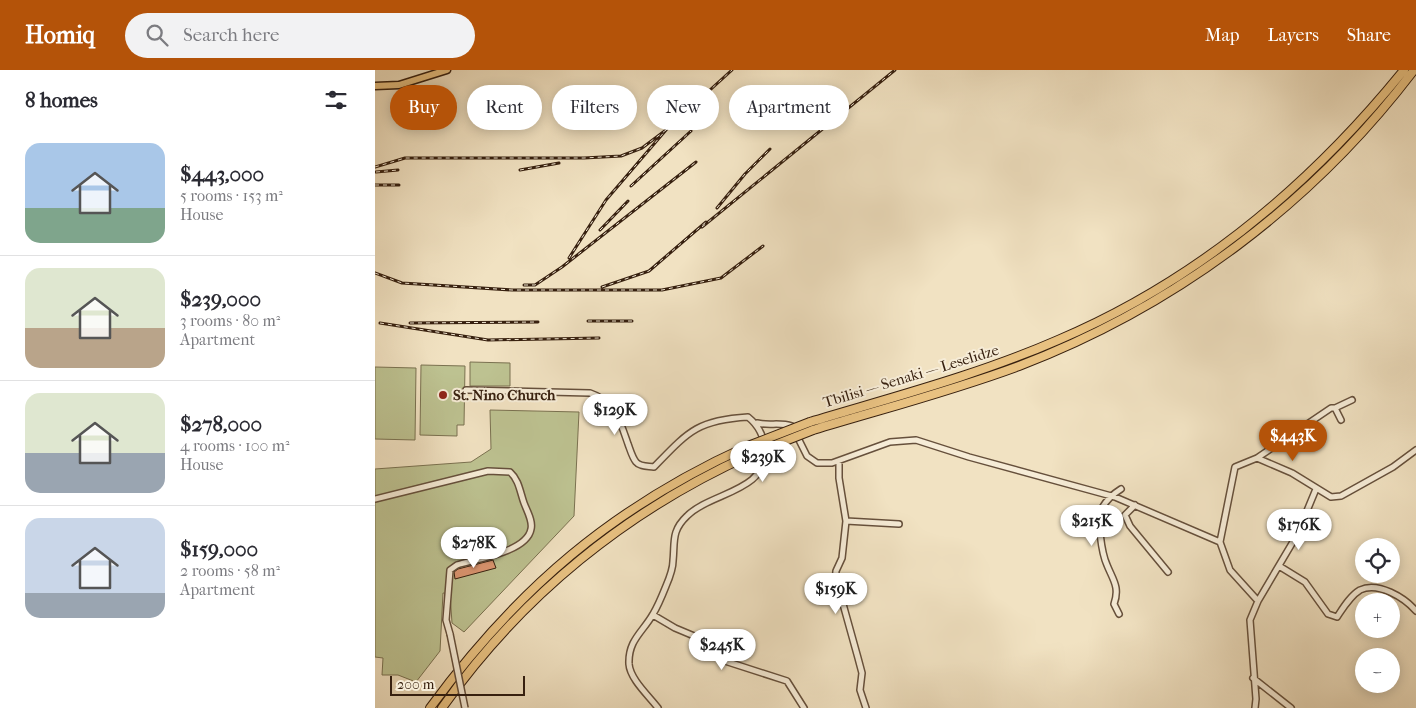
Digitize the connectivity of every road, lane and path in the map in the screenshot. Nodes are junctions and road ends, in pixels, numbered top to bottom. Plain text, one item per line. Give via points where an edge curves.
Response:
1 (447, 70) edge
2 (1403, 70) edge
3 (1414, 70) edge
4 (375, 86) edge
5 (466, 390) dead end
6 (1352, 400) dead end
7 (1335, 408) junction
8 (1341, 420) dead end
9 (757, 423) junction
10 (812, 426) junction
11 (1416, 450) edge
12 (1257, 458) junction
13 (839, 461) junction
14 (1121, 489) dead end
15 (1316, 489) junction
16 (1111, 496) junction
17 (375, 499) edge
18 (1135, 505) junction
19 (846, 521) junction
20 (899, 524) dead end
21 (1220, 542) junction
22 (1279, 566) junction
23 (1168, 572) dead end
24 (1258, 601) junction
25 (1416, 611) edge
26 (1119, 614) dead end
27 (653, 615) junction
28 (1253, 678) junction
29 (430, 708) edge
30 (443, 708) edge
31 (465, 708) edge
32 (658, 708) edge
33 (804, 708) edge
34 (866, 708) edge
35 (1255, 708) edge
36 (1291, 708) edge

1 - 4 main road via 399,85
2 - 10 highway, Tbilisi — Senaki — Leselidze via 1353,130 1288,194 1211,254 1137,302 1016,357
3 - 10 highway, Tbilisi — Senaki — Leselidze via 1379,115 1294,201 1218,262 1177,288 1106,327 1019,366
5 - 9 street via 590,393 599,396 609,402 619,418 634,461 654,467 694,429 711,422 748,417
6 - 7 street
7 - 8 street
7 - 12 street
9 - 13 street via 792,426 807,456 817,463
9 - 27 street via 766,463 759,474 739,489 715,497 686,516 673,535 673,563
10 - 29 highway, Tbilisi — Senaki — Leselidze, bridge via 749,446 677,482 627,512 527,592 464,662
10 - 30 highway, Tbilisi — Senaki — Leselidze, bridge via 677,491 588,552 533,599 471,668
11 - 15 street via 1341,496 1331,497
12 - 15 street via 1292,473
12 - 21 street via 1235,467
13 - 16 street via 890,442 916,440
13 - 19 street
14 - 16 street
15 - 22 street via 1297,535
16 - 18 street
16 - 26 street via 1101,510 1102,547 1106,564 1116,582 1114,604
17 - 31 street, bridge via 487,472 510,472 516,478 530,520 529,535 513,548 450,570 446,620
18 - 21 street
18 - 23 street via 1125,515 1130,526
19 - 20 street
19 - 34 street via 842,558 835,583 862,673 860,690
21 - 24 street via 1230,570
22 - 24 street
22 - 25 street via 1305,582 1333,617 1337,617 1353,596 1368,588 1400,596
24 - 28 street via 1250,620
27 - 32 street via 632,642 629,665
27 - 33 street via 706,641 725,661 787,681
28 - 35 street
28 - 36 street

